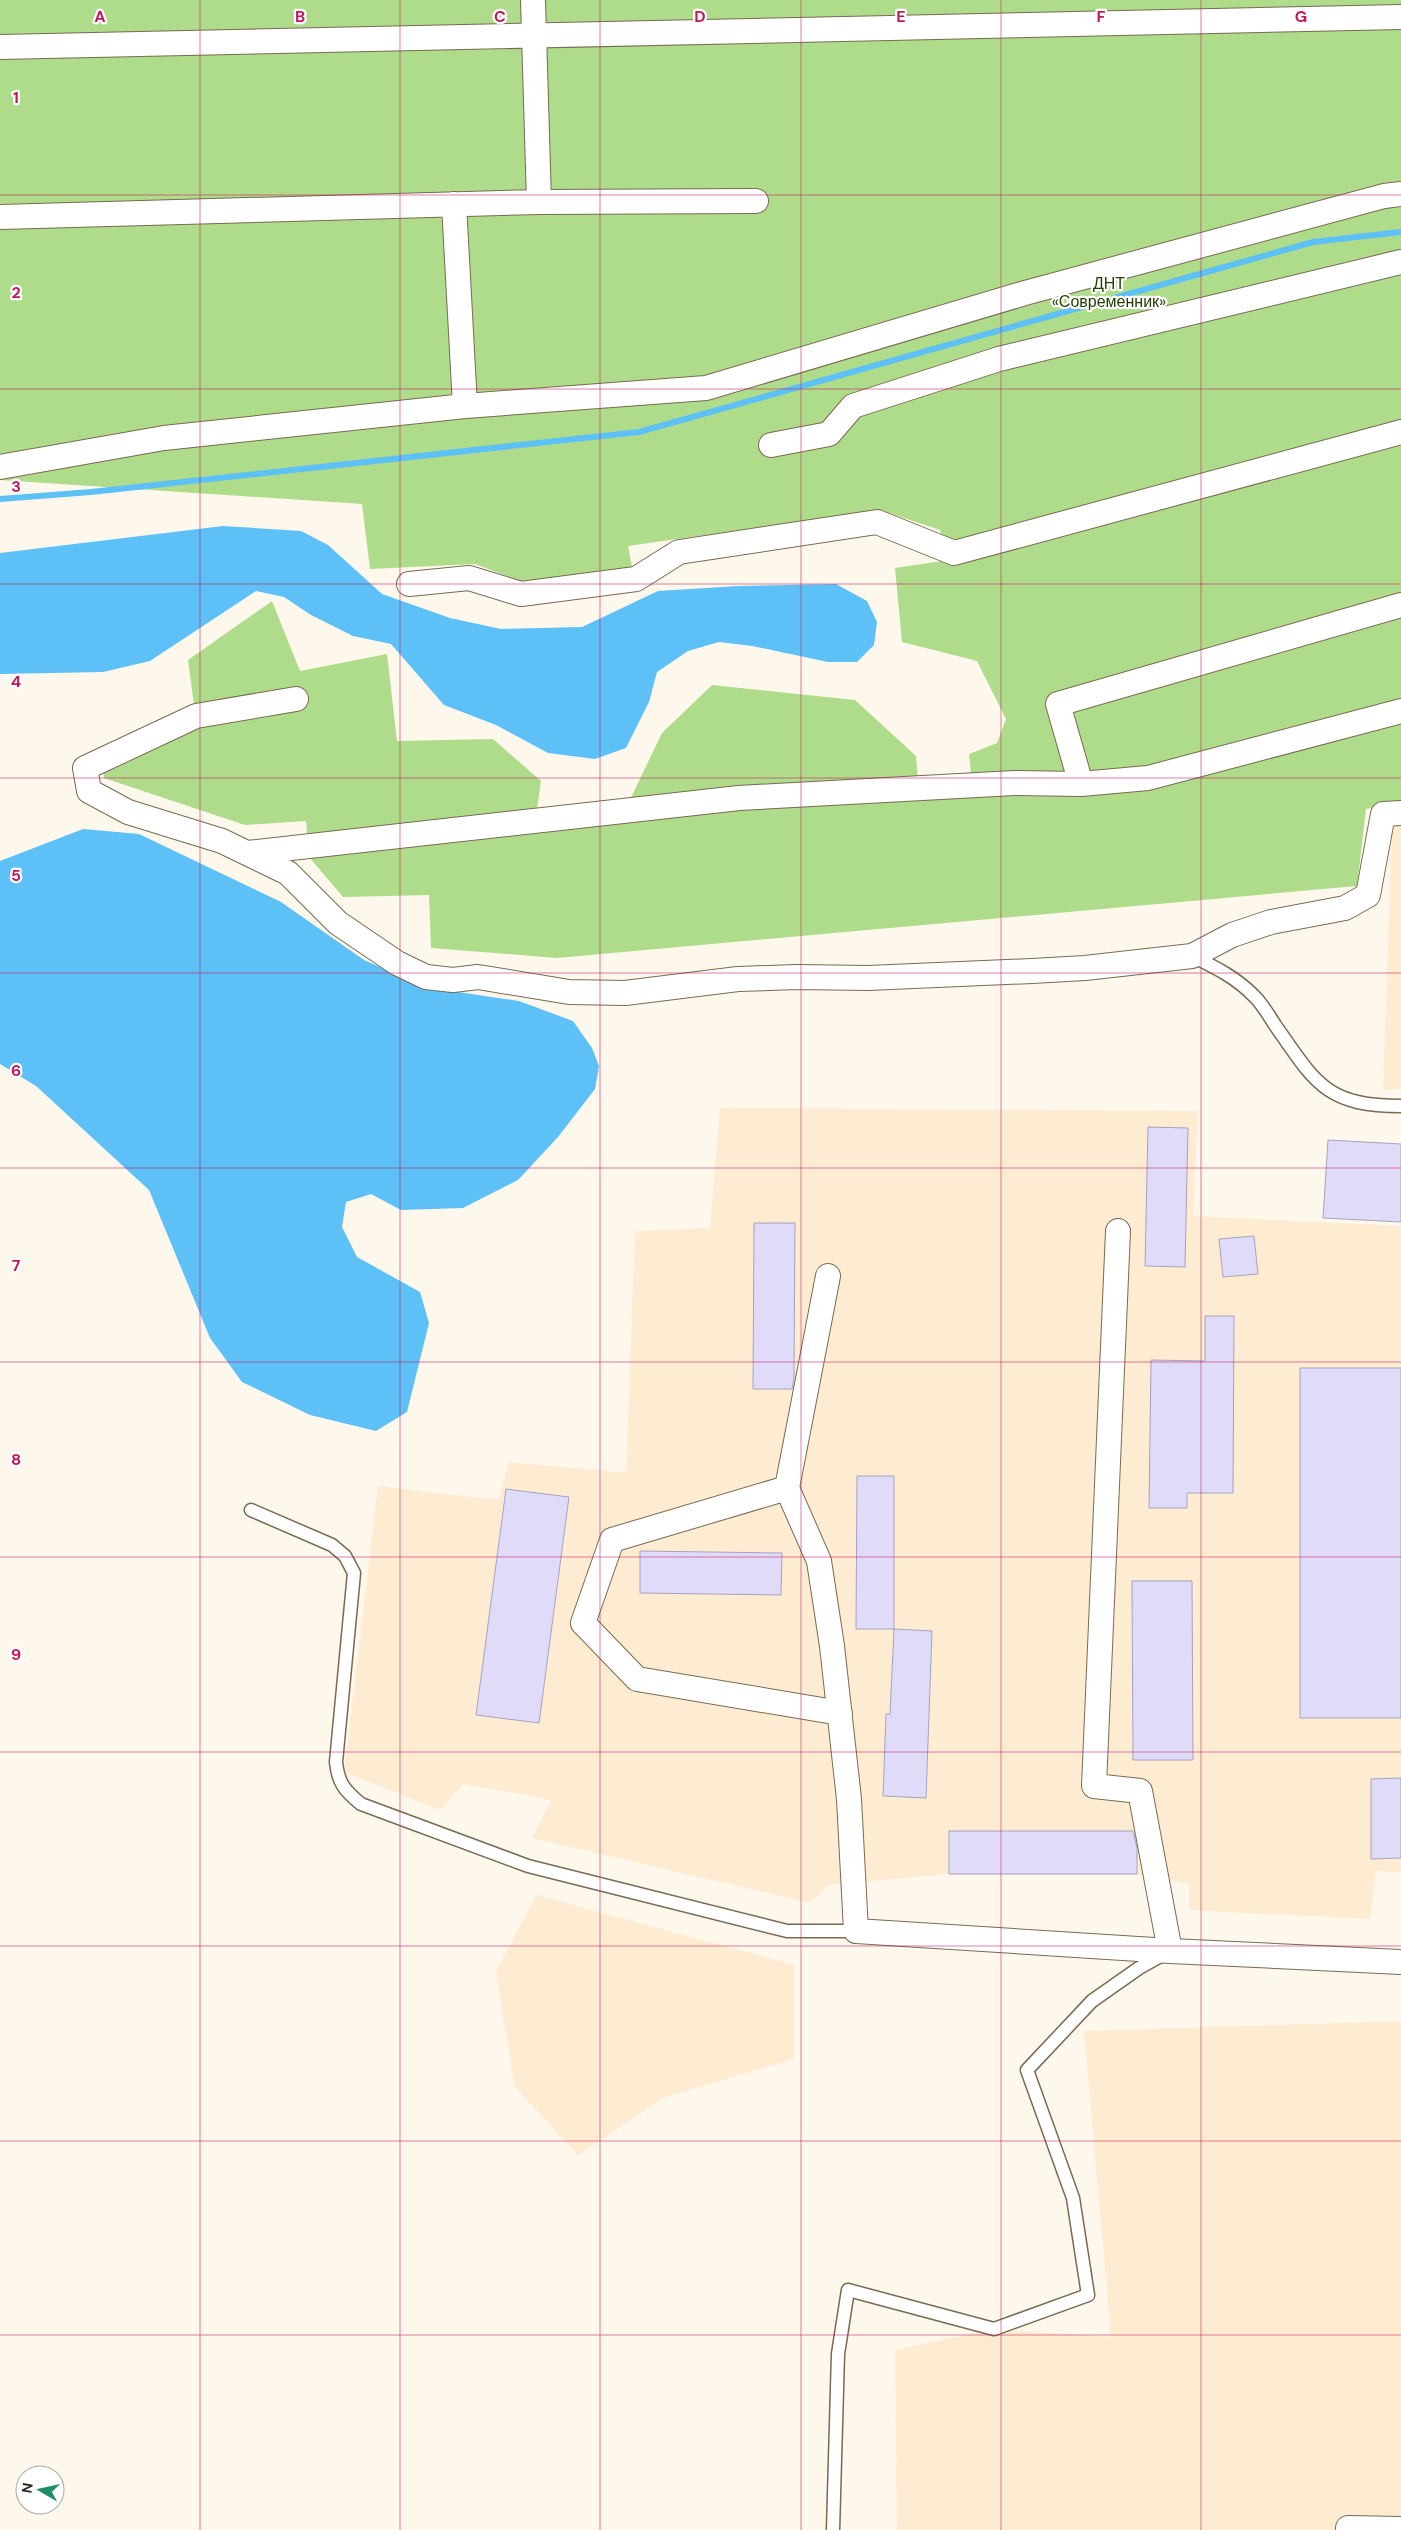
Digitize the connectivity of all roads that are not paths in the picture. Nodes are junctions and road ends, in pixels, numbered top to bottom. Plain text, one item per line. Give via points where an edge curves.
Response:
1 (533, 0) edge
2 (1401, 18) edge
3 (533, 35) junction
4 (0, 47) edge
5 (1401, 194) edge
6 (756, 201) dead end
7 (539, 202) junction
8 (454, 204) junction
9 (0, 217) edge
10 (1401, 262) edge
11 (465, 406) junction
12 (1401, 432) edge
13 (771, 446) dead end
14 (0, 467) edge
15 (409, 584) dead end
16 (1401, 605) edge
17 (296, 699) dead end
18 (1401, 711) edge
19 (1081, 784) junction
20 (1401, 813) edge
21 (247, 852) junction
22 (1192, 956) junction
23 (1401, 1106) edge
24 (1118, 1231) dead end
25 (828, 1276) dead end
26 (787, 1488) junction
27 (251, 1510) dead end
28 (840, 1713) junction
29 (856, 1931) junction
30 (1170, 1951) junction
31 (1401, 1962) edge
32 (1348, 2528) dead end
33 (1401, 2529) edge
34 (833, 2530) edge

1 - 3 street
2 - 3 street
3 - 4 street
3 - 7 street
5 - 11 street via 1025,293 706,388
6 - 7 street
7 - 8 street
8 - 9 street
8 - 11 street
10 - 13 street via 999,359 853,406 829,434
11 - 14 street via 164,438
12 - 15 street via 954,553 877,522 679,552 636,579 521,594 470,578
16 - 19 street via 1058,704
17 - 21 street via 196,716 85,768 88,791 128,812
18 - 19 street via 1148,778
19 - 21 street via 1014,783 738,798
20 - 22 street via 1383,814 1368,895 1345,908 1271,922 1232,935
21 - 22 street via 288,873 338,923 397,963 426,977 453,980 478,977 569,992 625,993 738,979 797,976 868,978 1032,971
22 - 23 lane via 1223,970 1256,998 1311,1078 1329,1093 1357,1102
24 - 30 street via 1094,1786 1140,1791
25 - 26 street
26 - 28 street via 819,1561
26 - 28 street via 612,1540 583,1623 637,1679
27 - 29 lane via 332,1545 345,1556 354,1573 336,1762 338,1779 344,1791 361,1804 528,1866 787,1931
28 - 29 street via 849,1799
29 - 30 street
30 - 31 street
30 - 34 lane via 1092,2001 1026,2070 1073,2198 1088,2295 994,2328 848,2290 838,2354
32 - 33 street

